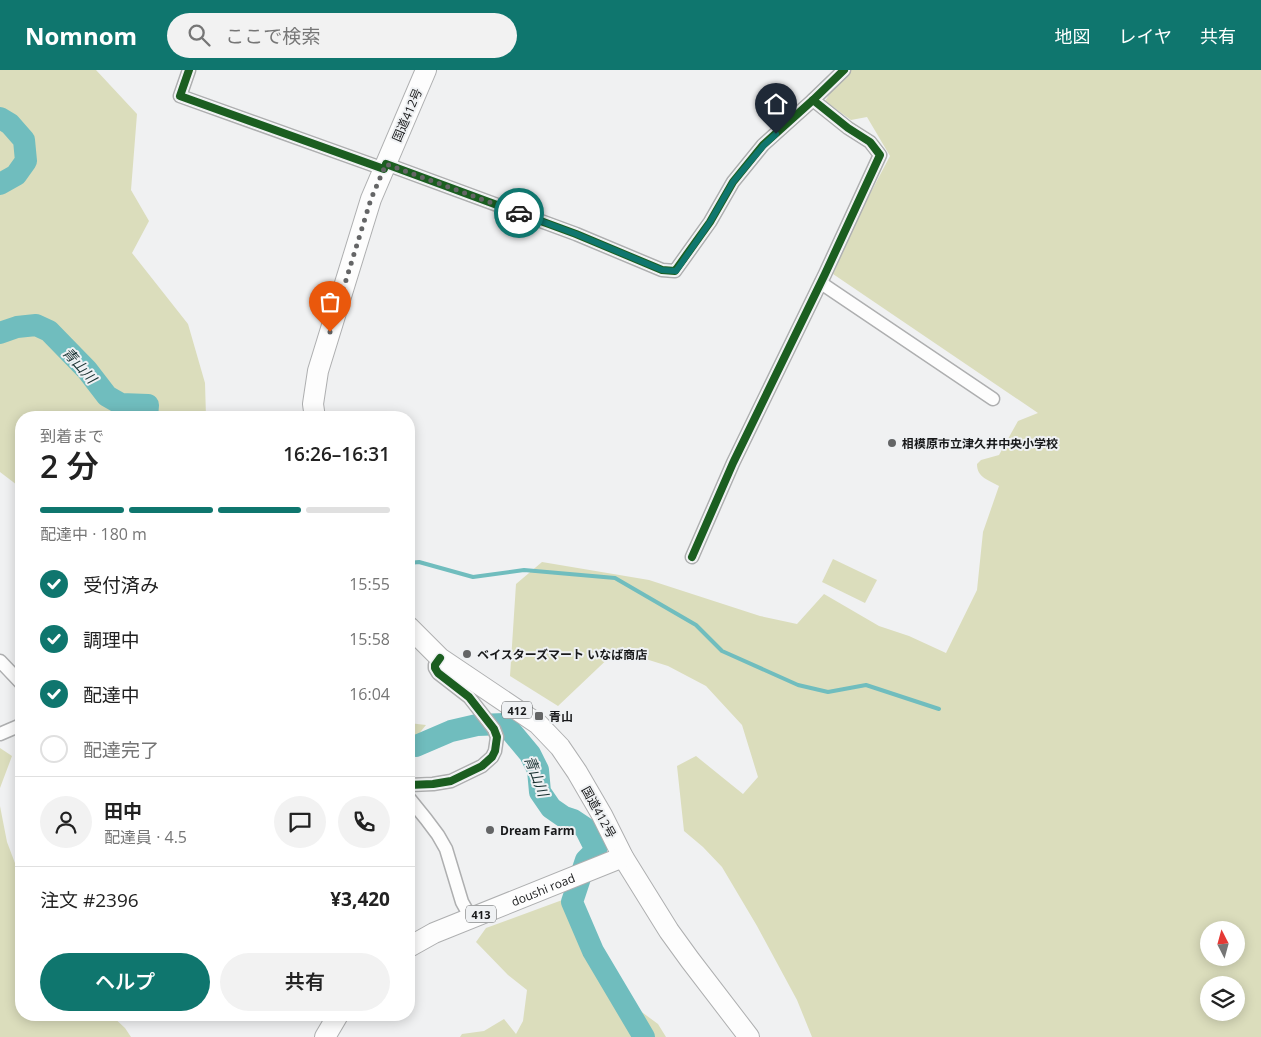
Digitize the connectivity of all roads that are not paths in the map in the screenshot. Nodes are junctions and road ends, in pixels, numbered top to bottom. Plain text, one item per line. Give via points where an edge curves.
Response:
1 (189, 70) edge
2 (426, 70) edge
3 (844, 70) edge
4 (814, 100) junction
5 (385, 166) junction
6 (821, 283) junction
7 (993, 399) dead end
8 (314, 411) edge
9 (692, 557) dead end
10 (415, 633) edge
11 (440, 658) junction
12 (0, 661) edge
13 (15, 677) edge
14 (15, 728) edge
15 (0, 734) edge
16 (415, 785) edge
17 (415, 805) edge
18 (623, 857) junction
19 (471, 918) junction
20 (415, 944) edge
21 (334, 1021) edge
22 (325, 1037) edge
23 (749, 1037) edge

1 - 5 street via 180,96
2 - 5 highway, 国道412号
3 - 4 street
4 - 5 street via 764,145 733,182 676,271 662,270 576,234
4 - 6 street via 870,142 880,155
5 - 8 highway, 国道412号 via 371,199 318,371
6 - 7 street
6 - 9 street via 733,464
10 - 11 highway, 国道412号 / 412
11 - 16 street via 435,666 438,673 469,697 494,729 497,737 495,751 482,766 450,781
11 - 18 highway, 国道412号 / 412 via 538,724 560,746
12 - 13 street
14 - 15 street
17 - 19 street via 446,849 462,902
18 - 19 highway, doushi road / 413
18 - 23 highway, 国道412号 / 412 via 668,931
19 - 20 highway, doushi road / 413
21 - 22 highway

